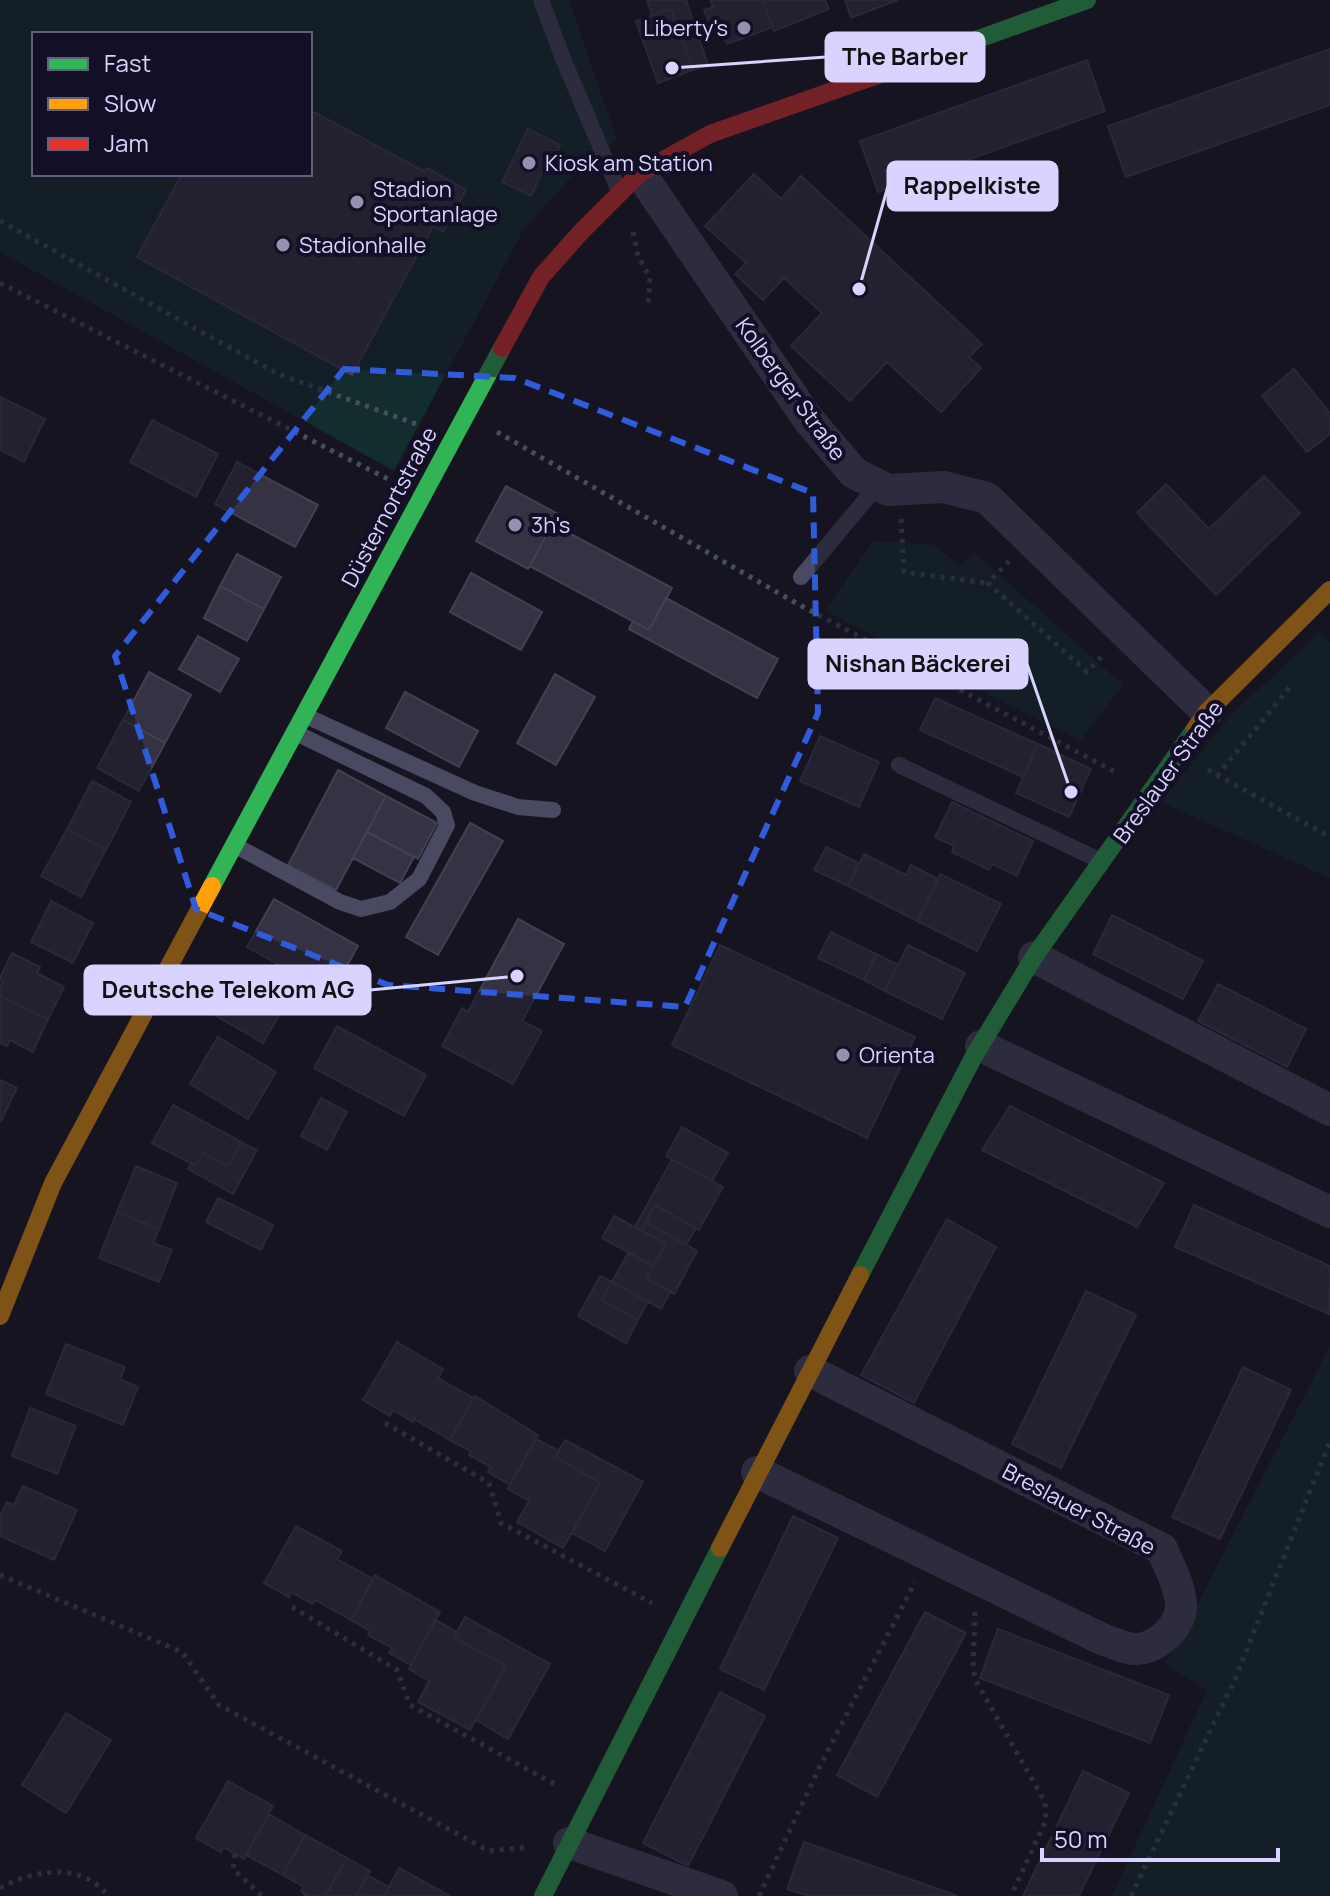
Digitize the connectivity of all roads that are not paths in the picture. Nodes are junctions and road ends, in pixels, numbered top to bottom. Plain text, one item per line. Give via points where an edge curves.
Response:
1 (541, 0) edge
2 (1087, 0) edge
3 (638, 186) junction
4 (888, 487) junction
5 (801, 577) dead end
6 (1326, 602) edge
7 (1207, 712) junction
8 (305, 715) junction
9 (295, 733) junction
10 (899, 765) dead end
11 (553, 810) dead end
12 (235, 845) junction
13 (1102, 861) junction
14 (1034, 957) junction
15 (981, 1046) junction
16 (1330, 1110) edge
17 (1330, 1212) edge
18 (0, 1316) edge
19 (810, 1371) junction
20 (757, 1472) junction
21 (569, 1843) junction
22 (543, 1896) edge
23 (722, 1896) edge

1 - 3 lane via 564,61
2 - 3 street, Düsternortstraße via 710,134 676,151
3 - 4 street, Kolberger Straße via 808,419 854,473
3 - 8 street, Düsternortstraße via 541,277
4 - 5 lane
4 - 7 street via 944,487 987,498
6 - 7 street, Breslauer Straße
7 - 13 street, Breslauer Straße
8 - 9 street, Düsternortstraße
8 - 11 lane via 475,793 518,807
9 - 12 street, Düsternortstraße
9 - 12 lane via 426,796 443,812 447,825 419,879 390,902 361,909
10 - 13 lane
12 - 18 street, Düsternortstraße via 53,1183
13 - 14 street, Breslauer Straße
14 - 15 street, Breslauer Straße
14 - 16 street
15 - 17 street
15 - 19 street, Breslauer Straße
19 - 20 street, Breslauer Straße
19 - 20 street, Breslauer Straße via 1162,1549 1182,1608 1174,1626 1155,1646 1135,1650 1104,1640
20 - 21 street, Breslauer Straße
21 - 22 street, Breslauer Straße
21 - 23 street

